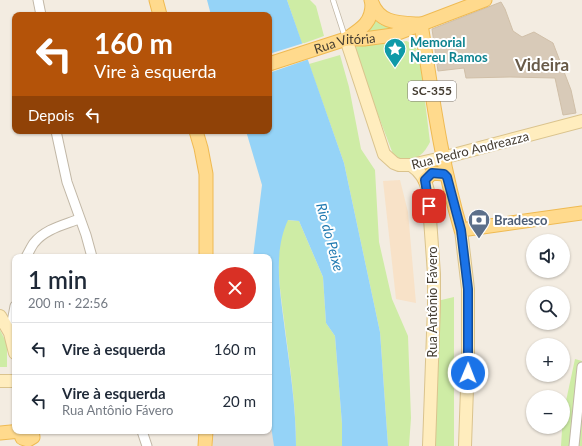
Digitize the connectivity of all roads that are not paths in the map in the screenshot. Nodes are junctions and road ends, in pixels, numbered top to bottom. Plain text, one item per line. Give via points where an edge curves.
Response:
1 (38, 0) edge
2 (156, 0) edge
3 (333, 0) edge
4 (485, 0) edge
5 (371, 2) edge
6 (40, 12) edge
7 (159, 12) edge
8 (421, 24) junction
9 (346, 38) junction
10 (272, 63) edge
11 (582, 121) edge
12 (57, 134) edge
13 (197, 134) edge
14 (442, 158) junction
15 (411, 165) junction
16 (447, 177) junction
17 (425, 180) junction
18 (582, 213) edge
19 (79, 220) junction
20 (461, 230) junction
21 (28, 254) edge
22 (91, 254) edge
23 (206, 254) edge
24 (0, 316) edge
25 (12, 322) edge
26 (10, 333) junction
27 (12, 341) edge
28 (582, 367) edge
29 (0, 381) edge
30 (12, 381) edge
31 (3, 433) edge
32 (143, 434) edge
33 (206, 434) edge
34 (28, 436) edge
35 (147, 446) edge
36 (204, 446) edge
37 (428, 446) edge
38 (465, 446) edge
39 (574, 446) edge

1 - 6 street
2 - 7 main road
3 - 9 lane
4 - 8 main road, Rua Vitória
5 - 8 main road via 378,14 386,20
5 - 9 main road via 372,13 367,23
8 - 9 main road, Rua Vitória via 406,31 381,37
8 - 14 main road, SC-355
9 - 10 main road, Rua Vitória
9 - 15 main road, Rua Pedro Andreazza via 384,154 394,163
11 - 14 main road, Rua Pedro Andreazza
12 - 19 street via 67,182
13 - 23 main road via 206,174
14 - 15 main road, Rua Pedro Andreazza
14 - 16 main road, SC-355
15 - 17 main road via 419,170
16 - 17 main road via 444,174 432,173
16 - 20 main road, SC-355
17 - 37 main road, Rua Antônio Fávero via 434,274
18 - 20 main road
19 - 21 street via 45,233 34,242
19 - 22 street
20 - 38 main road via 468,289
24 - 26 main road
25 - 26 street
26 - 27 main road
28 - 39 street
29 - 30 main road
31 - 34 main road
32 - 35 street
33 - 36 main road

